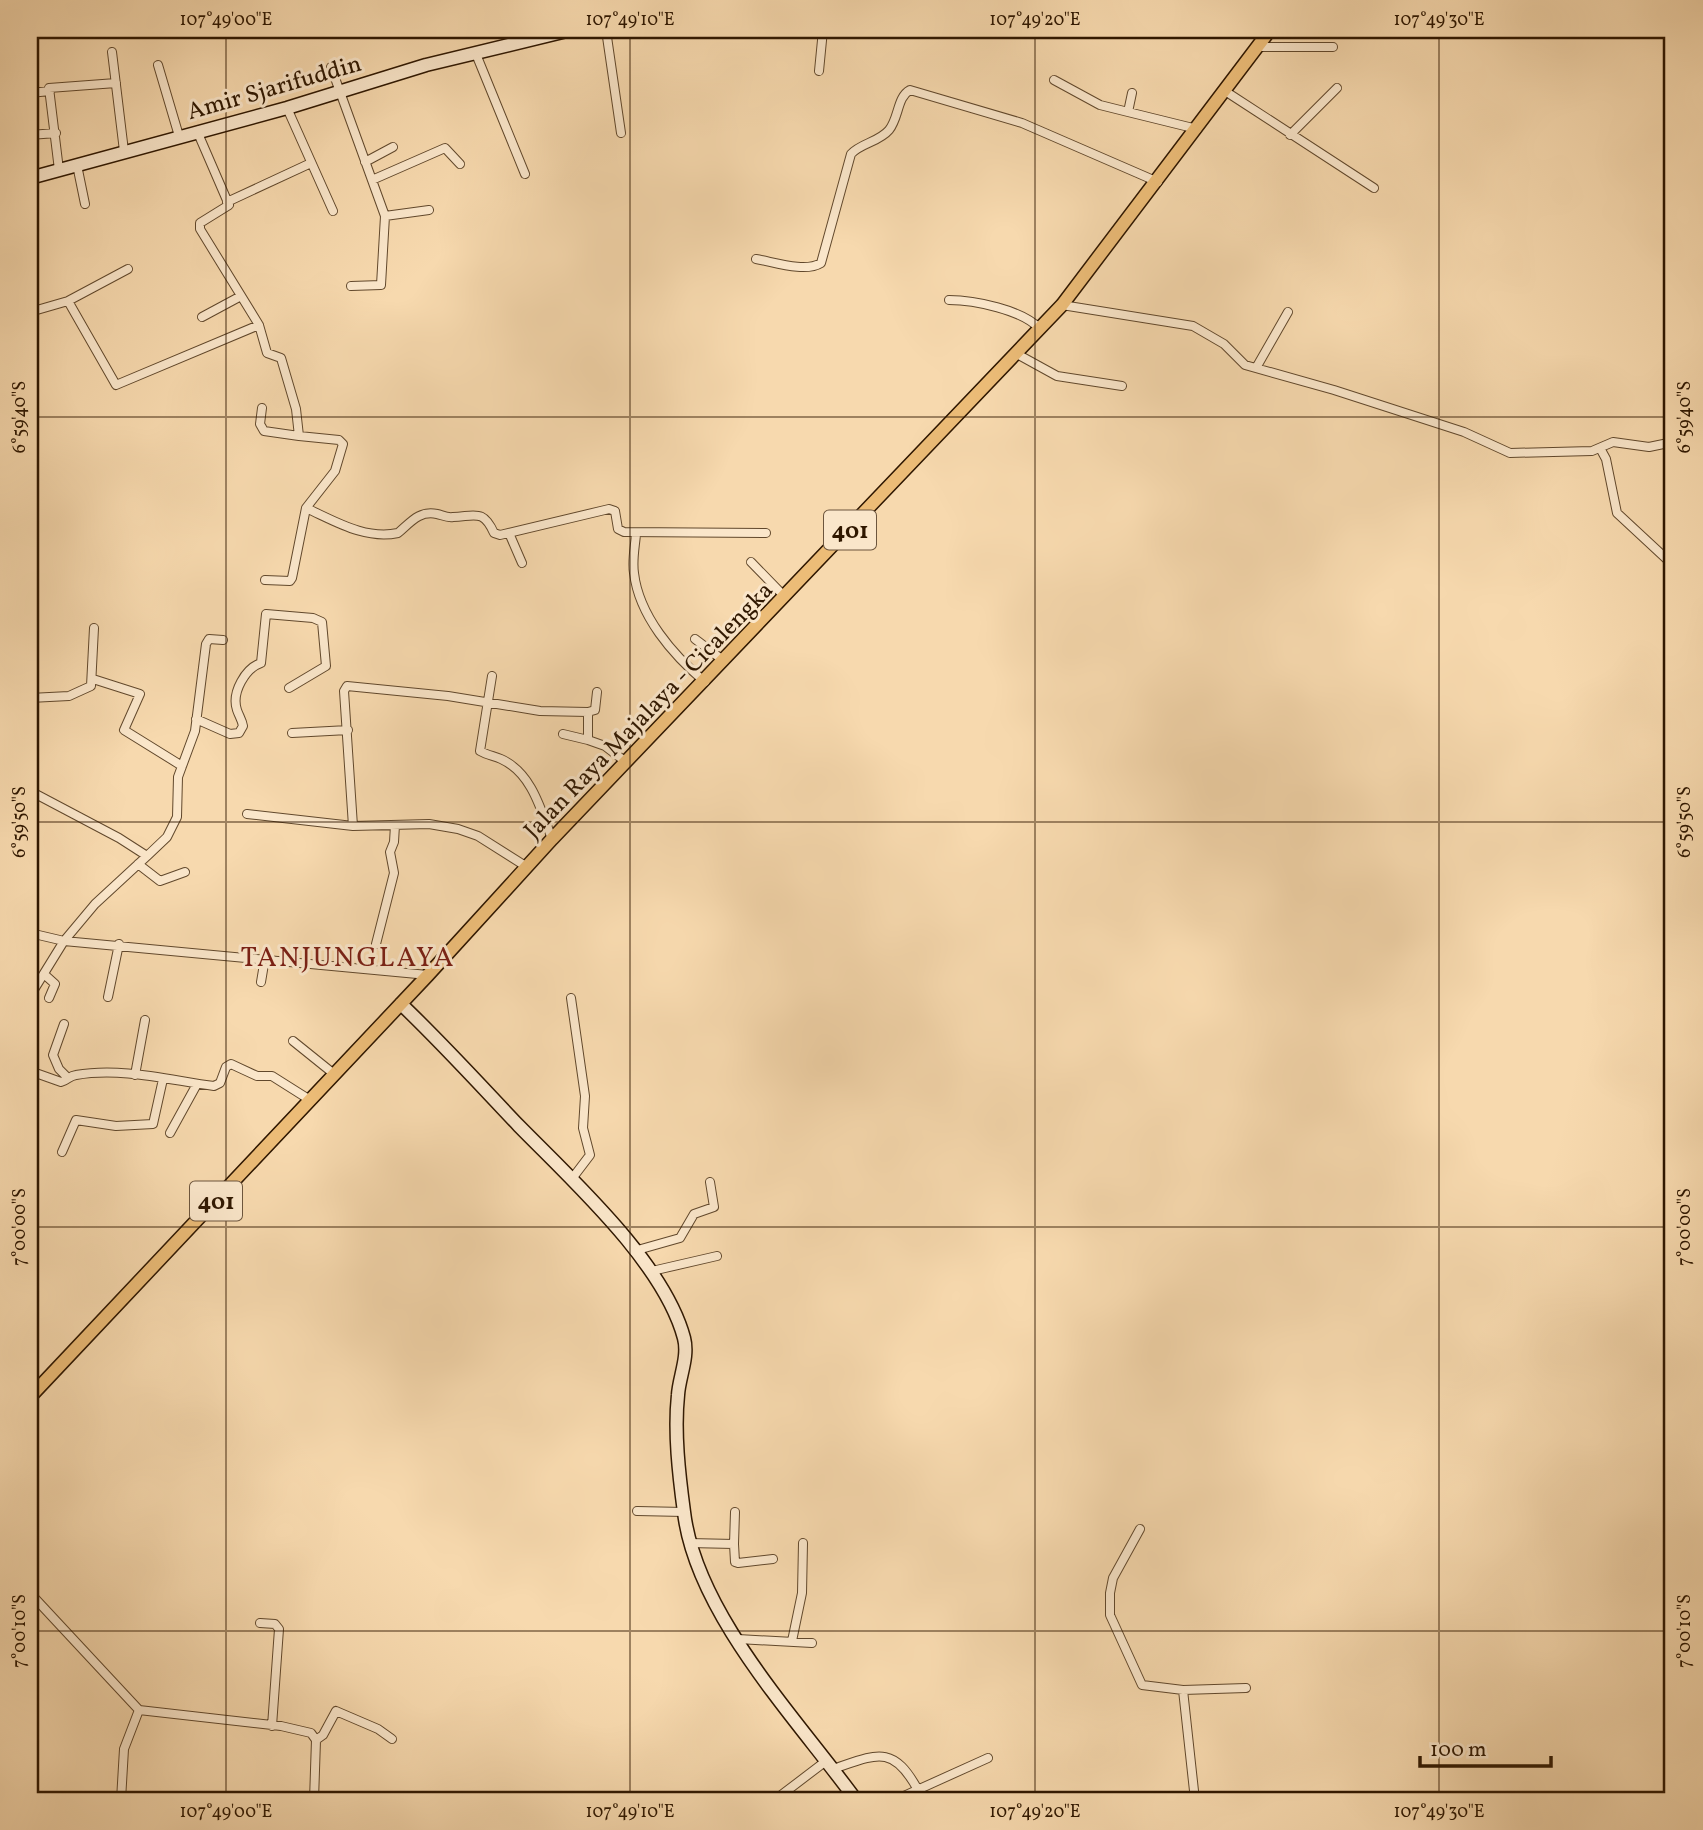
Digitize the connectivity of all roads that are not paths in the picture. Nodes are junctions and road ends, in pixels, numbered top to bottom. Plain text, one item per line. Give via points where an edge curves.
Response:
1 (570, 30) edge
2 (606, 30) edge
3 (823, 30) edge
4 (1270, 30) edge
5 (1257, 47) junction
6 (1333, 47) dead end
7 (111, 52) dead end
8 (476, 54) junction
9 (158, 65) dead end
10 (331, 67) dead end
11 (819, 71) dead end
12 (1054, 80) dead end
13 (116, 83) junction
14 (1337, 88) dead end
15 (50, 91) junction
16 (1225, 91) junction
17 (338, 92) junction
18 (30, 93) edge
19 (1132, 93) dead end
20 (287, 108) junction
21 (1128, 112) junction
22 (1197, 129) junction
23 (197, 131) junction
24 (621, 133) dead end
25 (56, 134) junction
26 (30, 135) edge
27 (179, 135) junction
28 (1290, 135) junction
29 (393, 147) dead end
30 (124, 151) junction
31 (365, 162) junction
32 (311, 163) junction
33 (460, 164) dead end
34 (77, 165) junction
35 (60, 170) junction
36 (525, 174) dead end
37 (30, 177) edge
38 (372, 180) junction
39 (1158, 181) junction
40 (1374, 188) dead end
41 (227, 202) junction
42 (85, 204) dead end
43 (429, 209) dead end
44 (333, 211) dead end
45 (384, 216) junction
46 (756, 259) dead end
47 (128, 269) dead end
48 (351, 286) dead end
49 (241, 296) junction
50 (950, 300) dead end
51 (68, 301) junction
52 (1062, 305) junction
53 (30, 312) edge
54 (1288, 312) dead end
55 (202, 317) dead end
56 (259, 325) junction
57 (1040, 329) junction
58 (1017, 354) junction
59 (1256, 368) junction
60 (1122, 386) dead end
61 (262, 408) dead end
62 (299, 436) junction
63 (1673, 442) edge
64 (1600, 448) junction
65 (306, 508) junction
66 (509, 533) junction
67 (766, 533) dead end
68 (636, 534) junction
69 (751, 562) dead end
70 (522, 563) dead end
71 (1673, 565) edge
72 (265, 580) dead end
73 (785, 597) junction
74 (30, 618) edge
75 (94, 628) dead end
76 (695, 639) dead end
77 (223, 640) dead end
78 (30, 650) edge
79 (724, 661) junction
80 (492, 676) dead end
81 (93, 679) junction
82 (705, 682) junction
83 (289, 688) dead end
84 (597, 692) dead end
85 (30, 698) edge
86 (486, 703) junction
87 (588, 712) junction
88 (196, 719) junction
89 (348, 730) junction
90 (292, 733) dead end
91 (563, 734) dead end
92 (588, 740) junction
93 (626, 762) junction
94 (182, 766) junction
95 (30, 791) edge
96 (247, 814) dead end
97 (353, 825) junction
98 (395, 825) junction
99 (552, 839) junction
100 (147, 856) junction
101 (138, 864) junction
102 (527, 867) junction
103 (185, 872) dead end
104 (30, 933) edge
105 (64, 941) junction
106 (119, 944) junction
107 (376, 944) dead end
108 (265, 958) junction
109 (45, 975) junction
110 (428, 975) junction
111 (261, 982) dead end
112 (30, 996) edge
113 (108, 997) dead end
114 (49, 998) dead end
115 (571, 998) dead end
116 (401, 1004) junction
117 (145, 1020) dead end
118 (64, 1024) dead end
119 (293, 1041) dead end
120 (30, 1071) edge
121 (135, 1074) junction
122 (334, 1074) junction
123 (68, 1079) junction
124 (163, 1079) junction
125 (197, 1084) junction
126 (310, 1100) junction
127 (170, 1133) dead end
128 (62, 1152) dead end
129 (571, 1180) junction
130 (710, 1182) dead end
131 (634, 1251) junction
132 (717, 1256) dead end
133 (652, 1271) junction
134 (30, 1396) edge
135 (637, 1510) dead end
136 (684, 1512) junction
137 (735, 1512) dead end
138 (1140, 1529) dead end
139 (689, 1543) junction
140 (803, 1543) dead end
141 (734, 1544) junction
142 (773, 1559) dead end
143 (30, 1593) edge
144 (260, 1623) dead end
145 (738, 1639) junction
146 (792, 1641) junction
147 (812, 1643) dead end
148 (1246, 1688) dead end
149 (1183, 1690) junction
150 (139, 1710) junction
151 (272, 1726) junction
152 (392, 1739) dead end
153 (316, 1740) junction
154 (988, 1758) dead end
155 (829, 1765) junction
156 (918, 1790) junction
157 (780, 1796) dead end
158 (121, 1800) edge
159 (314, 1800) edge
160 (856, 1800) edge
161 (895, 1800) edge
162 (1195, 1800) edge

1 - 8 street, Amir Sjarifuddin
2 - 24 street
3 - 11 street
4 - 5 main road, Jalan Raya Majalaya - Cicalengka / 401
5 - 6 street
5 - 16 main road, Jalan Raya Majalaya - Cicalengka / 401
7 - 13 street
8 - 17 street, Amir Sjarifuddin
8 - 36 street
9 - 27 street
10 - 17 street
12 - 21 street via 1100,105
13 - 15 street
13 - 30 street
14 - 28 street
15 - 18 street
15 - 25 street
16 - 22 main road, Jalan Raya Majalaya - Cicalengka / 401
16 - 28 street
17 - 20 street, Amir Sjarifuddin
17 - 31 street
19 - 21 street
20 - 23 street, Amir Sjarifuddin
20 - 32 street
21 - 22 street
22 - 39 main road, Jalan Raya Majalaya - Cicalengka / 401
23 - 27 street, Amir Sjarifuddin
23 - 41 street
25 - 26 street
25 - 35 street
27 - 30 street, Amir Sjarifuddin
28 - 40 street
29 - 31 street
30 - 34 street, Amir Sjarifuddin
31 - 38 street
32 - 41 street
32 - 44 street
33 - 38 street via 445,148
34 - 35 street, Amir Sjarifuddin
34 - 42 street
35 - 37 street, Amir Sjarifuddin
38 - 45 street
39 - 46 street via 1022,123 911,90 903,96 886,133 851,154 821,263 816,267
39 - 52 main road, Jalan Raya Majalaya - Cicalengka / 401
41 - 49 street via 228,207 199,227
43 - 45 street
45 - 48 street via 381,285
47 - 51 street
49 - 55 street
49 - 56 street
50 - 57 street via 989,305 1028,319
51 - 53 street
51 - 56 street via 116,384
52 - 57 main road, Jalan Raya Majalaya - Cicalengka / 401
52 - 59 street via 1193,326 1224,344 1245,365
54 - 59 street
56 - 62 street via 267,353 282,362
57 - 58 main road, Jalan Raya Majalaya - Cicalengka / 401
58 - 60 street via 1057,376
58 - 73 main road, Jalan Raya Majalaya - Cicalengka / 401
59 - 64 street via 1464,432 1510,453
61 - 62 street via 264,430
62 - 65 street via 343,444 335,471
63 - 64 street via 1649,447 1614,442
64 - 71 street via 1617,513
65 - 66 street via 359,531 396,534 413,518 433,513 481,516 494,533
65 - 72 street via 292,578
66 - 68 street via 611,509 619,530
66 - 70 street
67 - 68 street
68 - 82 street via 634,571 645,604 671,651
69 - 73 street
73 - 79 main road, Jalan Raya Majalaya - Cicalengka / 401
74 - 78 street via 34,638
75 - 81 street
76 - 79 street
77 - 88 street via 209,639 206,644
79 - 82 main road, Jalan Raya Majalaya - Cicalengka / 401
80 - 86 street
81 - 85 street via 89,687 69,696
81 - 94 street via 140,694 124,730
82 - 93 main road, Jalan Raya Majalaya - Cicalengka / 401
83 - 88 street via 326,666 323,622 266,614 261,663 248,669 237,691 236,708 243,726 239,733 230,734
84 - 87 street via 595,710
86 - 87 street
86 - 89 street via 347,686
86 - 99 street via 480,751 502,759 521,774 535,794
87 - 92 street
88 - 94 street
89 - 90 street
89 - 97 street
91 - 92 street
92 - 93 street
93 - 99 main road, Jalan Raya Majalaya - Cicalengka / 401
94 - 100 street via 177,817 167,837
95 - 100 street
96 - 97 street
97 - 98 street
98 - 102 street via 458,829
98 - 107 street via 390,852 394,871
99 - 102 main road, Jalan Raya Majalaya - Cicalengka / 401
100 - 101 street
101 - 103 street via 160,881
101 - 105 street
102 - 110 main road, Jalan Raya Majalaya - Cicalengka / 401
104 - 105 street
105 - 106 street
105 - 109 street
106 - 108 street
106 - 113 street
108 - 110 street
108 - 111 street
109 - 112 street
109 - 114 street via 55,984
110 - 116 main road, Jalan Raya Majalaya - Cicalengka / 401
115 - 129 street via 585,1096 583,1128 590,1157
116 - 122 main road, Jalan Raya Majalaya - Cicalengka / 401
116 - 129 street
117 - 121 street
118 - 123 street via 53,1055
119 - 122 street
120 - 123 street via 61,1082
121 - 123 street via 98,1073
121 - 124 street
122 - 126 main road, Jalan Raya Majalaya - Cicalengka / 401
124 - 125 street
124 - 128 street via 153,1124 116,1126 76,1120
125 - 126 street via 218,1086 231,1064 260,1077 272,1076
125 - 127 street
126 - 134 main road, Jalan Raya Majalaya - Cicalengka / 401
129 - 131 street
130 - 131 street via 714,1208 694,1214 684,1235 672,1242
131 - 133 street
132 - 133 street
133 - 136 street via 685,1345 677,1412
135 - 136 street
136 - 139 street
137 - 141 street
138 - 149 street via 1113,1578 1110,1615 1142,1685
139 - 141 street
139 - 145 street
140 - 146 street via 802,1593
141 - 142 street via 737,1562
143 - 150 street
144 - 151 street via 275,1624 279,1629
145 - 146 street
145 - 155 street
146 - 147 street
148 - 149 street
149 - 162 street
150 - 151 street
150 - 158 street via 124,1749
151 - 153 street via 305,1731
152 - 153 street via 336,1711
153 - 159 street
154 - 156 street
155 - 156 street via 883,1756 902,1764
155 - 157 street
155 - 160 street
156 - 161 street

